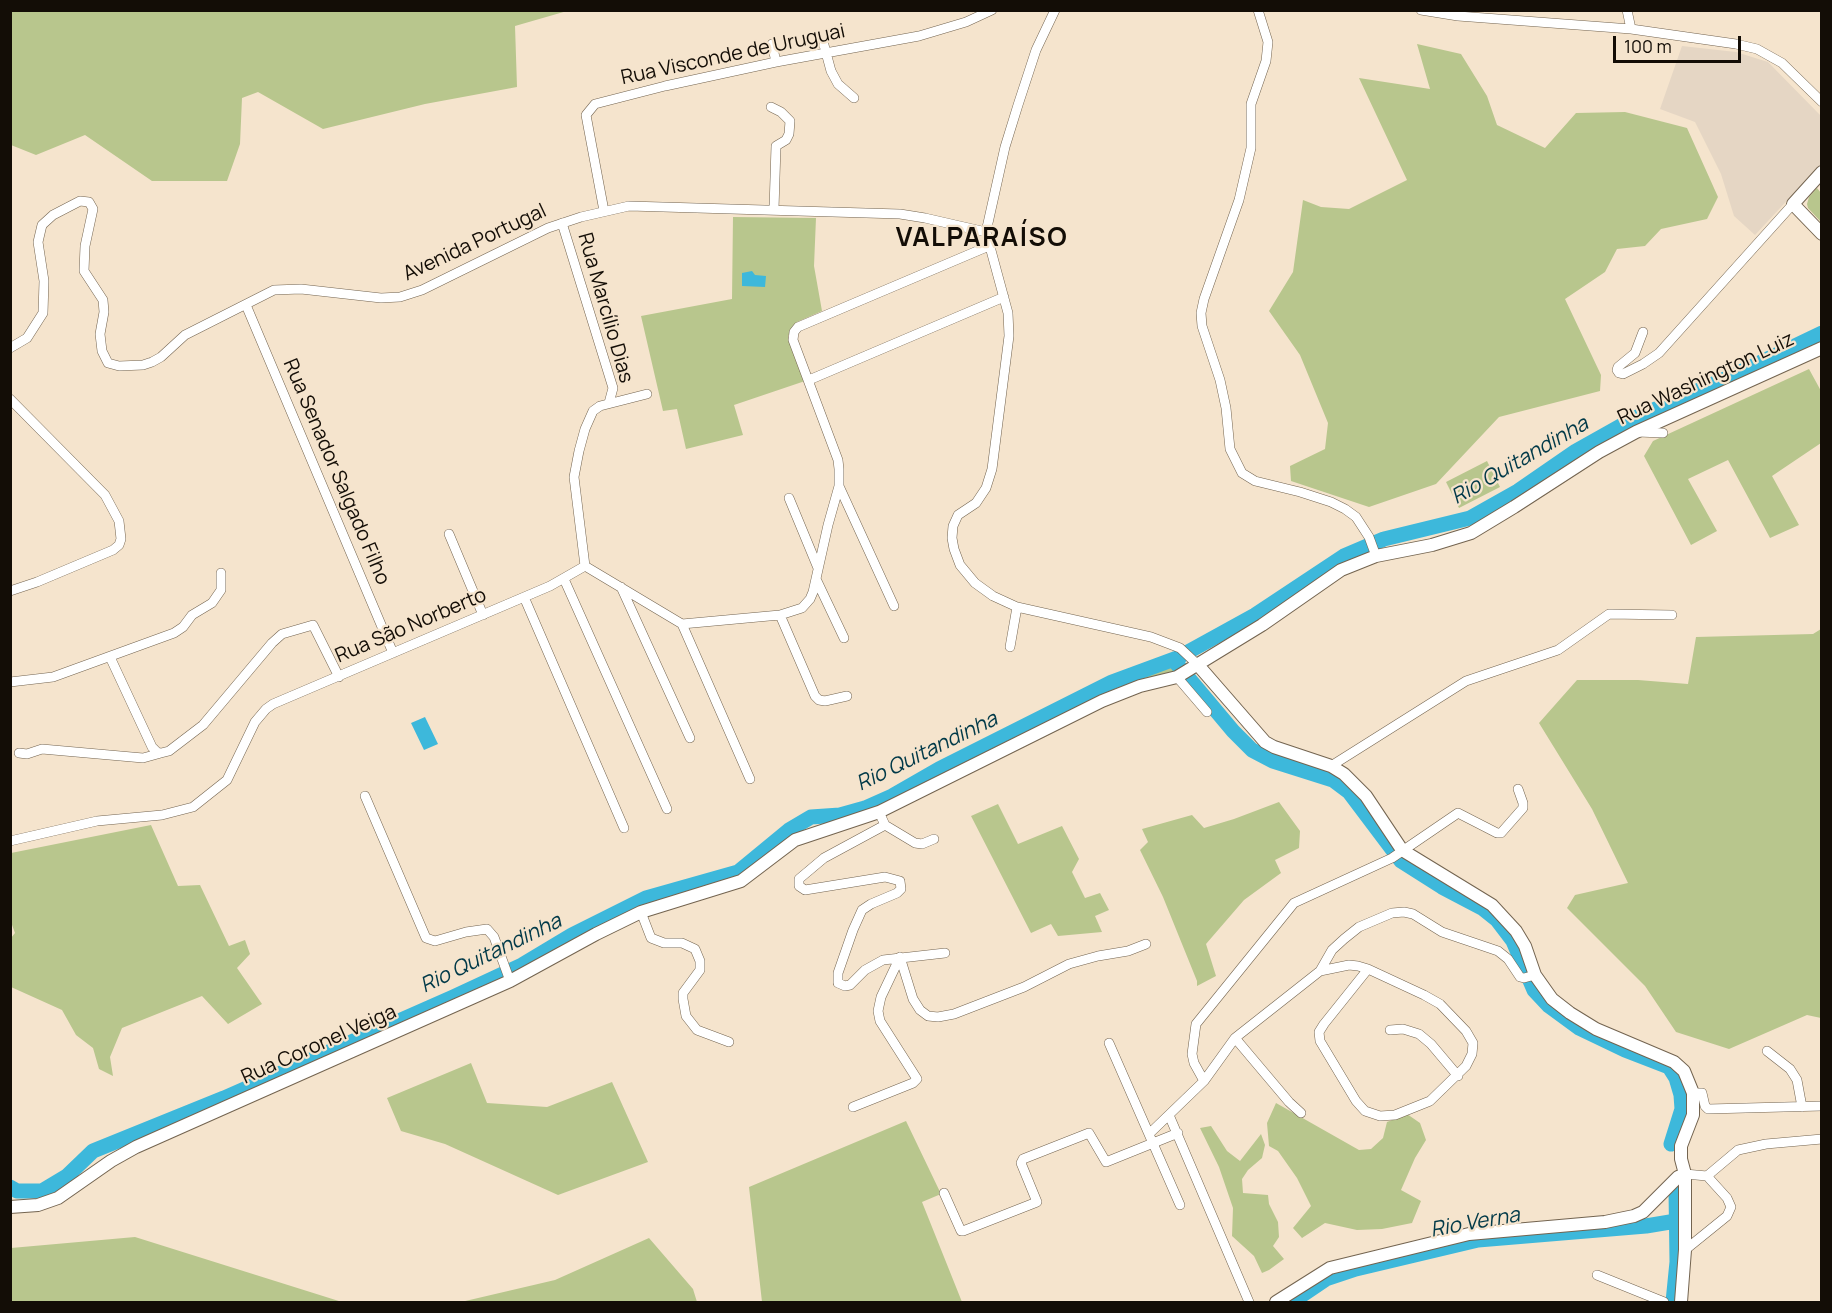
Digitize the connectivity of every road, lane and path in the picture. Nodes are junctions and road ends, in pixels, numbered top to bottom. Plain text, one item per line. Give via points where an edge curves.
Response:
1 (992, 10) edge
2 (1055, 10) edge
3 (1258, 10) edge
4 (1421, 10) edge
5 (1532, 10) edge
6 (1627, 10) edge
7 (1534, 22) junction
8 (1630, 29) junction
9 (772, 44) dead end
10 (824, 48) junction
11 (776, 62) junction
12 (854, 98) dead end
13 (1821, 102) edge
14 (771, 107) dead end
15 (1821, 172) edge
16 (1793, 204) junction
17 (774, 209) junction
18 (604, 211) junction
19 (562, 223) junction
20 (986, 232) junction
21 (1821, 234) edge
22 (989, 246) junction
23 (1004, 297) junction
24 (246, 305) junction
25 (1643, 332) dead end
26 (10, 348) edge
27 (1821, 348) edge
28 (809, 380) junction
29 (647, 394) dead end
30 (10, 399) edge
31 (609, 404) junction
32 (1636, 432) junction
33 (1663, 433) dead end
34 (839, 486) junction
35 (789, 498) dead end
36 (449, 534) dead end
37 (1376, 556) junction
38 (585, 566) junction
39 (818, 568) junction
40 (222, 573) dead end
41 (564, 579) junction
42 (816, 579) junction
43 (621, 587) junction
44 (10, 591) edge
45 (524, 597) junction
46 (894, 606) dead end
47 (1017, 607) junction
48 (483, 615) junction
49 (780, 615) junction
50 (1672, 615) dead end
51 (682, 624) junction
52 (844, 638) dead end
53 (1010, 647) dead end
54 (393, 653) junction
55 (110, 657) junction
56 (1198, 665) junction
57 (339, 677) junction
58 (1177, 677) junction
59 (10, 682) edge
60 (847, 696) dead end
61 (1207, 712) dead end
62 (690, 738) dead end
63 (20, 753) dead end
64 (161, 753) junction
65 (1331, 766) junction
66 (750, 779) dead end
67 (1518, 789) dead end
68 (365, 796) dead end
69 (667, 809) dead end
70 (879, 812) junction
71 (885, 825) junction
72 (624, 828) dead end
73 (934, 839) dead end
74 (10, 841) edge
75 (1397, 854) junction
76 (641, 912) junction
77 (1146, 944) dead end
78 (945, 953) dead end
79 (900, 957) junction
80 (1368, 969) junction
81 (1320, 971) junction
82 (1529, 976) junction
83 (510, 981) junction
84 (1390, 1030) dead end
85 (1235, 1038) junction
86 (729, 1042) dead end
87 (1109, 1043) dead end
88 (1767, 1051) dead end
89 (1458, 1076) junction
90 (1204, 1081) junction
91 (1693, 1093) junction
92 (1821, 1106) edge
93 (853, 1107) dead end
94 (1802, 1107) junction
95 (1301, 1113) dead end
96 (1169, 1115) junction
97 (1150, 1133) junction
98 (1178, 1133) junction
99 (1821, 1140) edge
100 (1154, 1143) junction
101 (1685, 1174) junction
102 (1707, 1176) junction
103 (944, 1193) dead end
104 (1180, 1205) dead end
105 (10, 1207) edge
106 (1685, 1250) junction
107 (1597, 1275) dead end
108 (1249, 1302) edge
109 (1276, 1302) edge
110 (1664, 1302) edge
111 (1681, 1302) edge

1 - 10 street, Rua Visconde de Uruguai via 919,36
2 - 20 street via 1036,50 1018,105
3 - 37 street via 1268,42 1266,62 1251,104 1251,148 1239,200 1204,299 1202,326 1220,380 1230,449 1242,473 1255,481 1345,509 1356,517
4 - 7 street
5 - 7 street
6 - 8 street
7 - 8 street
8 - 13 street via 1757,49 1782,63
9 - 11 street
10 - 11 street, Rua Visconde de Uruguai
10 - 12 street via 838,84
11 - 18 street, Rua Visconde de Uruguai via 596,104 586,115
14 - 17 street via 790,121 786,140 776,146
15 - 16 main road
16 - 21 main road
16 - 25 street via 1659,353 1619,373 1618,367 1635,353
17 - 18 street, Avenida Portugal via 629,206
17 - 20 street, Avenida Portugal via 900,214
18 - 19 street, Avenida Portugal
19 - 24 street, Avenida Portugal via 400,297 283,289
19 - 31 street, Rua Marcílio Dias via 613,388
20 - 22 street
22 - 23 street
22 - 28 street via 798,327 794,340
23 - 28 street
23 - 47 street via 1009,336 993,461 986,488 976,502 958,515 952,538 960,565 975,583
24 - 26 street, Avenida Portugal via 184,335 152,362 130,366 108,363 100,334 103,300 84,271 93,209 89,202 80,201 42,225 38,242 44,281 42,313 27,338
24 - 54 street, Rua Senador Salgado Filho
27 - 32 main road, Rua Washington Luiz
28 - 34 street via 838,460
29 - 31 street
30 - 44 street via 105,495 119,520 121,539 113,550
31 - 38 street via 593,411 575,466
32 - 33 street
32 - 37 main road, Rua Washington Luiz via 1471,532 1432,545
34 - 39 street
34 - 46 street
35 - 39 street
36 - 48 street
37 - 56 main road, Rua Washington Luiz via 1341,570
38 - 41 street, Rua São Norberto
38 - 43 street
39 - 42 street
40 - 55 street via 221,590 212,603 192,615 183,627
41 - 45 street, Rua São Norberto
41 - 69 street
42 - 49 street via 806,604
42 - 52 street
43 - 51 street
43 - 62 street
45 - 48 street, Rua São Norberto
45 - 72 street
47 - 53 street
47 - 56 street via 1167,642
48 - 54 street, Rua São Norberto
49 - 51 street
49 - 60 street via 815,696 819,700
50 - 65 street via 1609,614 1558,650 1466,681
51 - 66 street
54 - 57 street, Rua São Norberto
55 - 59 street via 53,677
55 - 64 street via 152,747
56 - 58 main road, Rua Coronel Veiga
56 - 65 main road via 1265,742
57 - 64 street via 313,625 282,634 203,725
57 - 74 street, Rua São Norberto via 266,709 255,722 227,780 193,807 162,815 97,821
58 - 61 street
58 - 70 main road, Rua Coronel Veiga via 1102,701
63 - 64 street via 42,749 143,758
65 - 75 main road via 1344,774 1382,817
67 - 75 street via 1523,808 1501,833 1458,813
68 - 83 street via 426,938 435,941 487,929 494,937
70 - 71 street
70 - 76 main road, Rua Coronel Veiga via 795,840 741,881
71 - 73 street via 915,843
71 - 79 street via 824,858 798,882 806,890 885,877 900,881 897,893 862,910 838,973 838,983 850,985 865,970 883,960
75 - 82 main road via 1492,905 1525,946
75 - 90 street via 1294,903 1284,914 1196,1024 1192,1054
76 - 83 main road, Rua Coronel Veiga
76 - 86 street via 651,938 695,949 700,970 682,999 686,1016 697,1030
77 - 79 street via 1069,964 1024,987 938,1017 928,1016 913,999
78 - 79 street
79 - 93 street via 880,997 878,1011 917,1078
80 - 81 street via 1348,965
80 - 89 street via 1440,1004 1466,1031 1473,1043 1472,1054
80 - 89 street via 1319,1032 1322,1047 1356,1101 1365,1111 1395,1115 1430,1101
81 - 82 street via 1332,950 1351,932 1392,913 1404,912 1461,940 1498,951 1520,977
81 - 85 street
82 - 91 main road via 1552,999 1596,1029 1674,1062 1684,1071
83 - 105 main road, Rua Coronel Veiga via 136,1147 58,1198 38,1205
84 - 89 street via 1419,1034
85 - 90 street
85 - 95 street
87 - 97 street
88 - 94 street via 1790,1069 1797,1080
90 - 96 street
91 - 94 street via 1702,1093 1708,1109
91 - 101 main road via 1693,1115 1681,1146
92 - 94 street
96 - 97 street
96 - 98 street
97 - 100 street
98 - 100 street
98 - 108 street
99 - 102 street via 1738,1150
100 - 103 street via 1106,1162 1091,1134 1086,1133 1023,1159 1021,1163 1036,1202 963,1231
100 - 104 street
101 - 102 street
101 - 106 main road
101 - 109 main road via 1634,1216 1469,1234 1329,1268
102 - 106 street via 1727,1198 1730,1211
106 - 111 main road
107 - 110 street

